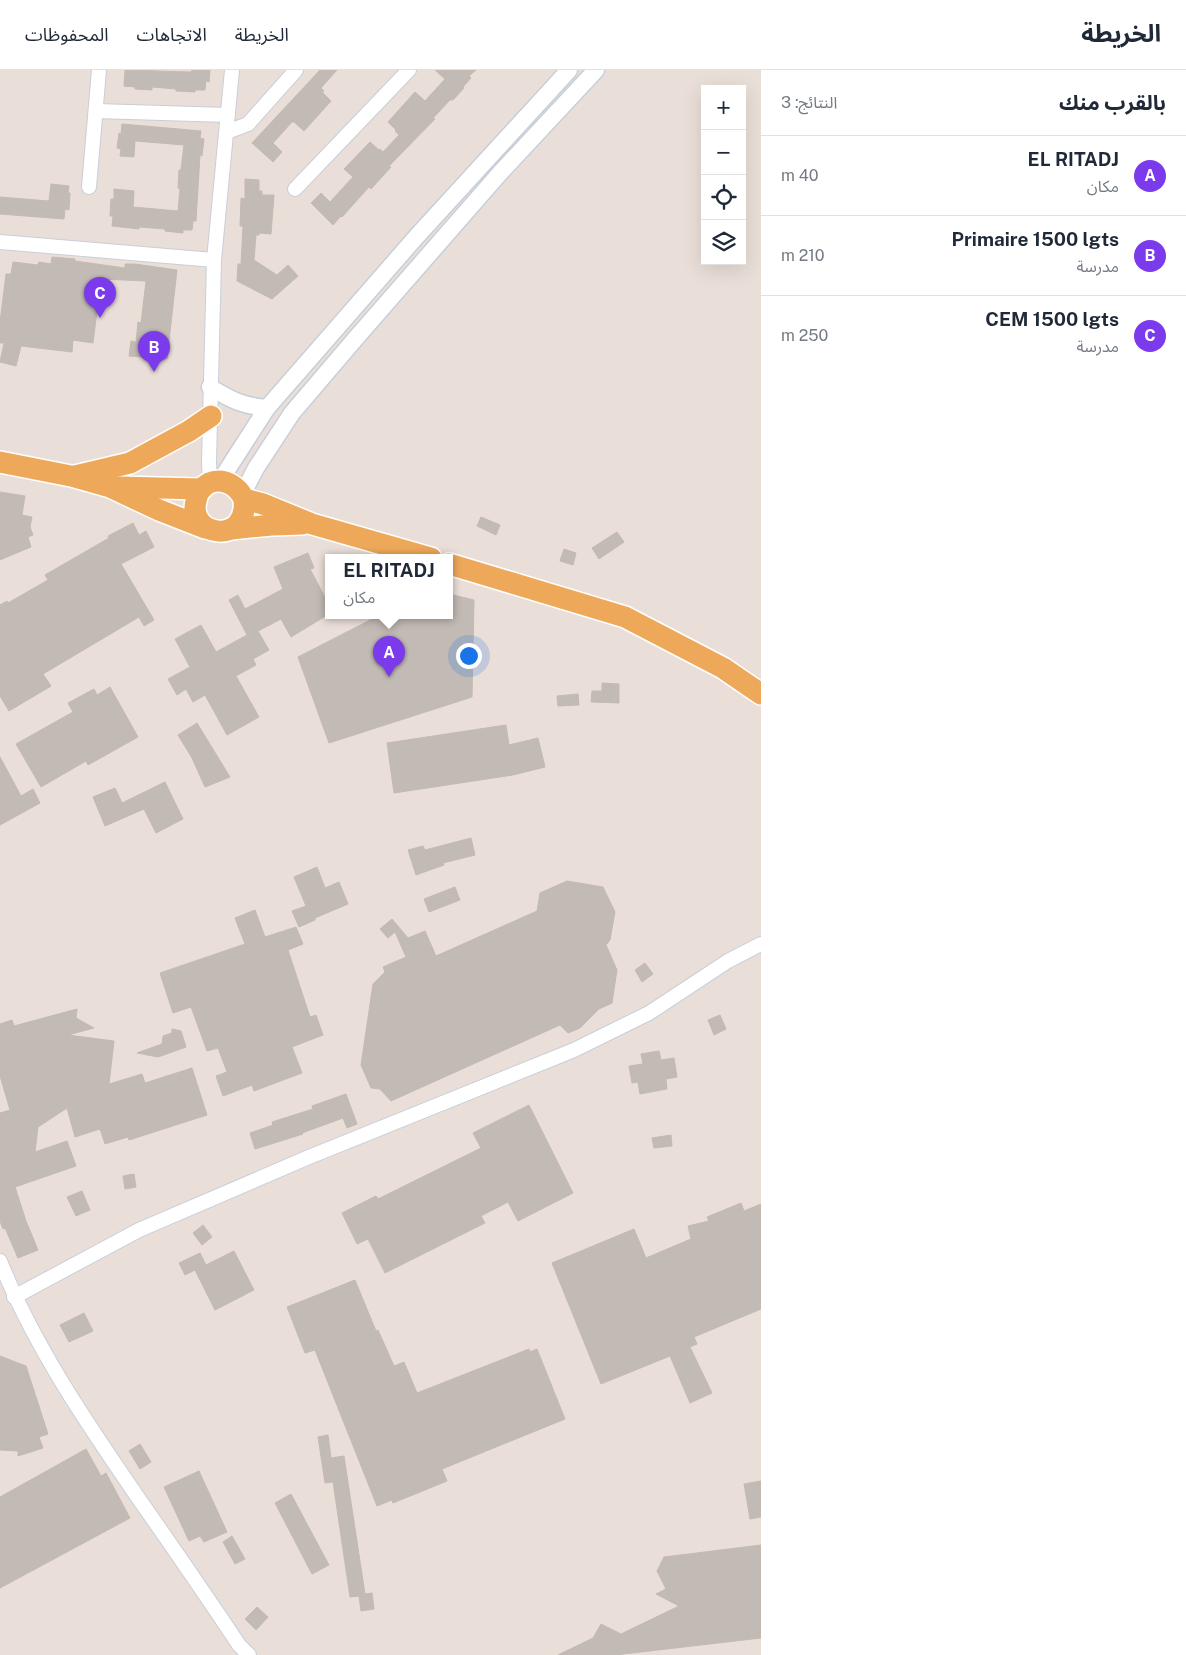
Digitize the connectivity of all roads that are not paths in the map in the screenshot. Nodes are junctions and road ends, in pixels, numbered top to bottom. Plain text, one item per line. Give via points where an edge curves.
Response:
1 (99, 70) edge
2 (232, 70) edge
3 (296, 70) edge
4 (410, 70) edge
5 (569, 70) edge
6 (596, 70) edge
7 (96, 111) junction
8 (228, 115) junction
9 (227, 132) junction
10 (89, 187) dead end
11 (296, 189) dead end
12 (0, 242) edge
13 (214, 260) junction
14 (210, 387) junction
15 (267, 408) junction
16 (211, 416) junction
17 (0, 462) edge
18 (71, 476) junction
19 (210, 484) junction
20 (110, 487) junction
21 (243, 497) junction
22 (312, 524) junction
23 (206, 528) junction
24 (231, 530) junction
25 (417, 554) edge
26 (453, 565) edge
27 (761, 694) edge
28 (761, 944) edge
29 (0, 1261) edge
30 (14, 1297) junction
31 (249, 1655) edge

1 - 7 street
2 - 8 street
3 - 9 street via 248,124
4 - 11 street
5 - 15 street via 417,236
6 - 21 street via 500,173 292,413 256,468
7 - 8 street
7 - 10 street
8 - 9 street
9 - 13 street
12 - 13 street
13 - 14 street
14 - 15 street via 231,400
14 - 16 street
15 - 19 street
16 - 18 main road via 130,463
16 - 19 street
17 - 18 main road
18 - 20 main road
19 - 20 main road
19 - 21 main road via 229,483
19 - 23 main road via 197,496 195,505 195,513
20 - 23 main road
21 - 22 main road
21 - 24 main road via 243,517
22 - 24 main road
22 - 25 main road
23 - 24 main road via 222,532
26 - 27 main road via 626,617 723,668
28 - 30 street via 728,961 649,1013 574,1050 139,1230
29 - 30 street
30 - 31 street via 94,1434

